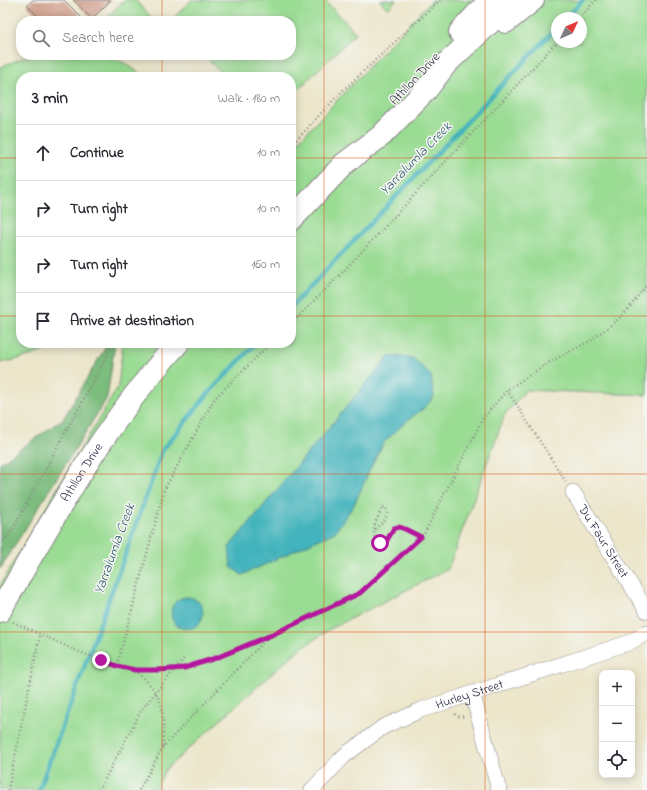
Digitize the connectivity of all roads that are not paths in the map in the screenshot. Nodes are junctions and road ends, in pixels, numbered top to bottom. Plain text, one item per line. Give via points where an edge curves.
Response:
1 (490, 0) edge
2 (514, 0) edge
3 (533, 0) edge
4 (427, 89) junction
5 (345, 163) junction
6 (296, 215) edge
7 (173, 348) edge
8 (573, 492) road end
9 (647, 611) edge
10 (3, 615) edge
11 (647, 633) edge
12 (472, 693) junction
13 (312, 790) edge
14 (499, 790) edge

1 - 5 main road, Athllon Drive via 370,127
2 - 4 main road, Athllon Drive via 446,64
3 - 4 main road, Athllon Drive
4 - 5 main road, Athllon Drive via 381,136
5 - 6 main road, Athllon Drive
7 - 10 main road, Athllon Drive via 122,411 90,457 44,534
8 - 9 street, Du Faur Street
11 - 12 street, Hurley Street via 628,643
12 - 13 street, Hurley Street via 421,710 383,727 345,755
12 - 14 street

